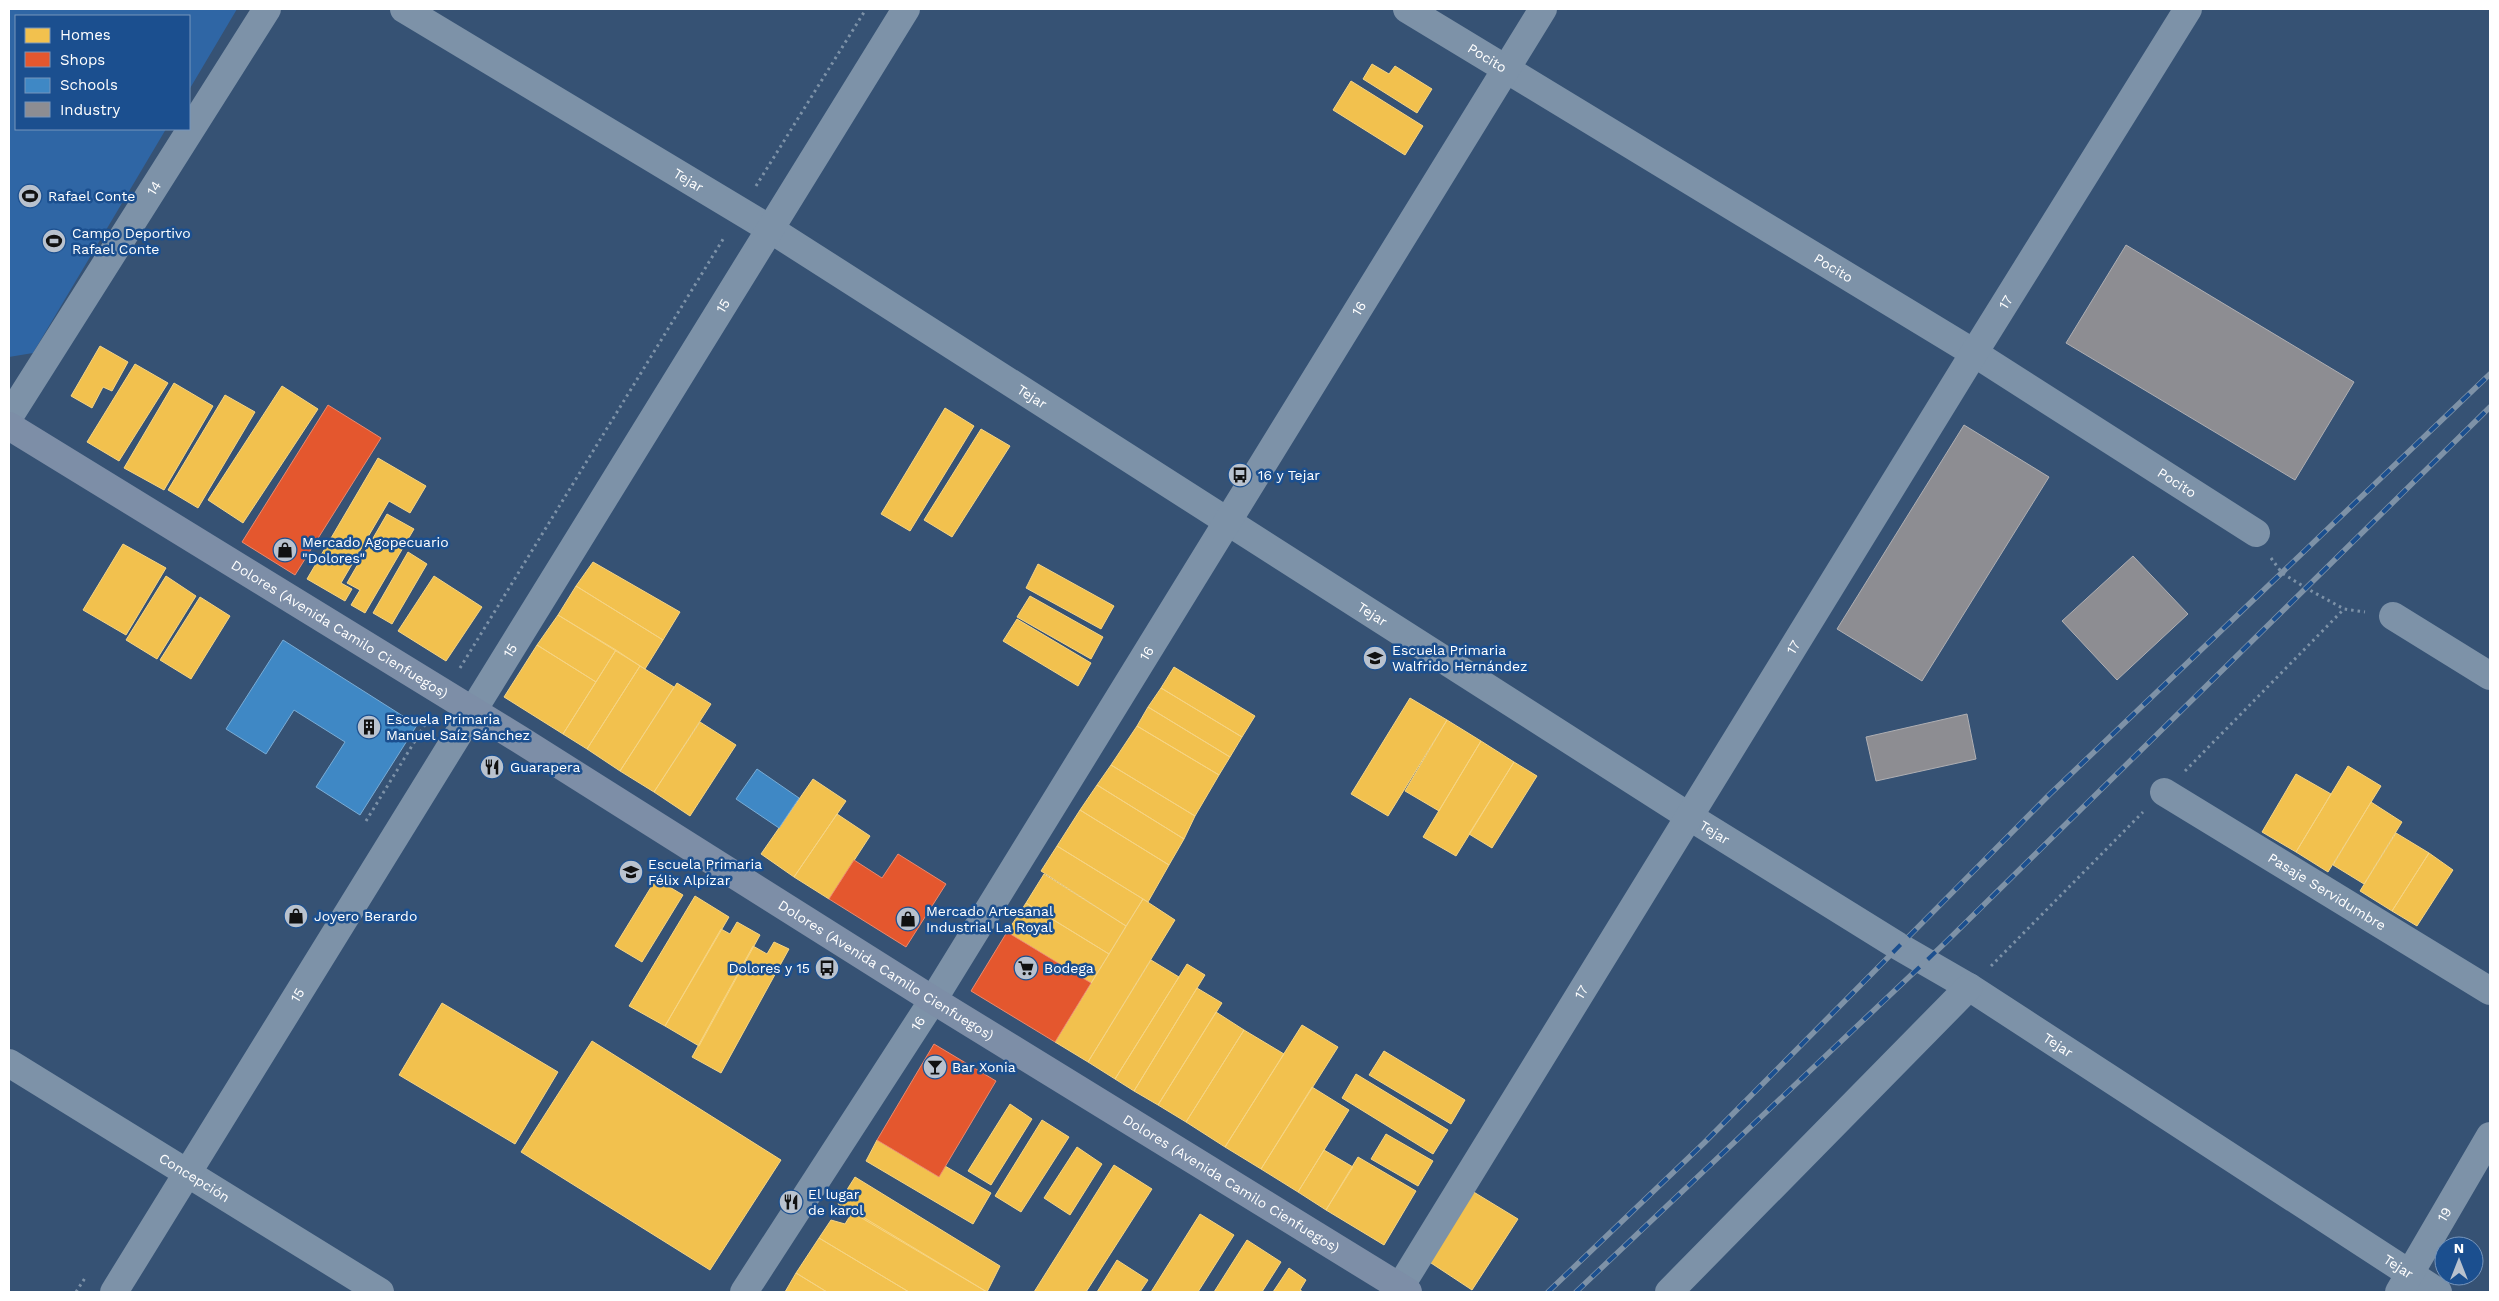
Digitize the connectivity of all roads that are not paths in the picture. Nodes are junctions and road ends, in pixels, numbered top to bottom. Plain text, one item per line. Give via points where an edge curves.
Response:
1 (266, 9) edge
2 (404, 9) edge
3 (906, 9) edge
4 (1407, 9) edge
5 (1542, 9) edge
6 (2188, 9) edge
7 (1506, 70) junction
8 (190, 130) edge
9 (190, 130) edge
10 (770, 229) junction
11 (1974, 352) junction
12 (9, 417) edge
13 (9, 426) edge
14 (1228, 523) junction
15 (2256, 533) road end
16 (2393, 616) road end
17 (2490, 676) edge
18 (473, 711) junction
19 (2164, 792) dead end
20 (1690, 817) junction
21 (1969, 987) junction
22 (2490, 991) edge
23 (933, 1000) junction
24 (9, 1063) edge
25 (2490, 1136) edge
26 (188, 1173) junction
27 (2405, 1284) edge
28 (1404, 1290) edge
29 (114, 1292) edge
30 (380, 1292) edge
31 (744, 1292) edge
32 (1670, 1292) edge
33 (2438, 1292) edge

1 - 9 street, 14
2 - 10 street, Tejar
3 - 10 street, 15
4 - 7 street, Pocito
5 - 7 street, 16
6 - 11 street, 17
7 - 11 street, Pocito
7 - 14 street, 16
8 - 12 street, 14
10 - 14 street, Tejar
10 - 18 street, 15
11 - 15 street, Pocito
11 - 20 street, 17
13 - 18 main road, Dolores (Avenida Camilo Cienfuegos)
14 - 20 street, Tejar
14 - 23 street, 16
16 - 17 street
18 - 23 main road, Dolores (Avenida Camilo Cienfuegos)
18 - 26 street, 15
19 - 22 street, Pasaje Servidumbre
20 - 21 street, Tejar
20 - 28 street, 17
21 - 27 street, Tejar
21 - 32 street
23 - 28 main road, Dolores (Avenida Camilo Cienfuegos)
23 - 31 street, 16
24 - 26 street, Concepción
25 - 27 street, 19
26 - 29 street, 15
26 - 30 street, Concepción
27 - 33 street, Tejar

